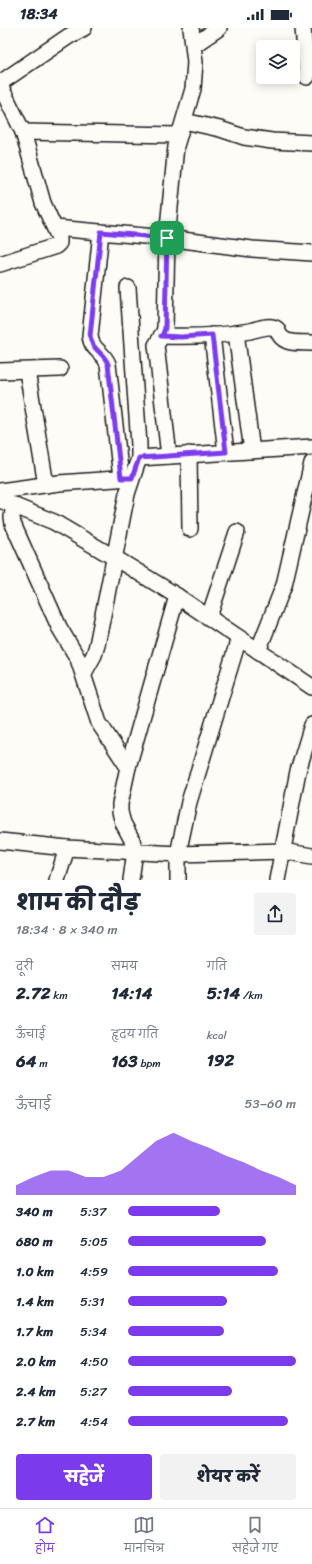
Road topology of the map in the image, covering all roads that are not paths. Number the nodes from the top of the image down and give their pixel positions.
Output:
1 (84, 28) edge
2 (191, 28) edge
3 (219, 28) edge
4 (303, 28) edge
5 (194, 45) junction
6 (307, 77) dead end
7 (0, 84) edge
8 (184, 121) junction
9 (23, 132) junction
10 (178, 135) junction
11 (312, 143) edge
12 (55, 228) junction
13 (101, 232) junction
14 (167, 238) junction
15 (312, 253) edge
16 (0, 264) edge
17 (128, 288) dead end
18 (236, 333) junction
19 (212, 335) junction
20 (161, 336) junction
21 (312, 343) edge
22 (60, 370) dead end
23 (0, 371) edge
24 (27, 371) junction
25 (312, 447) edge
26 (252, 450) junction
27 (226, 452) junction
28 (189, 454) junction
29 (168, 456) junction
30 (139, 458) junction
31 (312, 463) edge
32 (127, 478) junction
33 (46, 485) junction
34 (0, 491) edge
35 (7, 503) edge
36 (190, 529) dead end
37 (237, 532) dead end
38 (115, 558) junction
39 (177, 596) junction
40 (209, 617) junction
41 (239, 638) junction
42 (258, 651) junction
43 (84, 673) junction
44 (312, 688) edge
45 (312, 725) edge
46 (128, 767) junction
47 (0, 841) edge
48 (67, 848) junction
49 (283, 851) junction
50 (135, 852) junction
51 (178, 854) junction
52 (312, 856) edge
53 (57, 880) edge
54 (132, 880) edge
55 (178, 880) edge
56 (277, 880) edge

1 - 7 street
2 - 5 street
3 - 5 street
4 - 6 street
5 - 8 street
7 - 9 street
8 - 10 street
8 - 11 street
9 - 10 street
9 - 12 street
10 - 14 street
12 - 13 street
12 - 16 street
13 - 14 street
13 - 32 street
14 - 15 street
14 - 20 street
17 - 30 street
18 - 19 street
18 - 21 street
18 - 26 street
19 - 20 street
19 - 27 street
20 - 29 street
22 - 24 street
23 - 24 street
24 - 33 street
25 - 26 street
26 - 27 street
27 - 28 street
28 - 29 street
28 - 36 street
29 - 30 street
30 - 32 street
31 - 42 street
32 - 33 street
32 - 38 street
33 - 34 street
35 - 38 street
35 - 43 street
37 - 40 street
38 - 39 street
38 - 43 street
39 - 40 street
39 - 46 street
40 - 41 street
41 - 42 street
41 - 51 street
42 - 44 street
43 - 46 street
45 - 49 street
46 - 50 street
47 - 48 street
48 - 50 street
48 - 53 street
49 - 51 street
49 - 52 street
49 - 56 street
50 - 51 street
50 - 54 street
51 - 55 street

